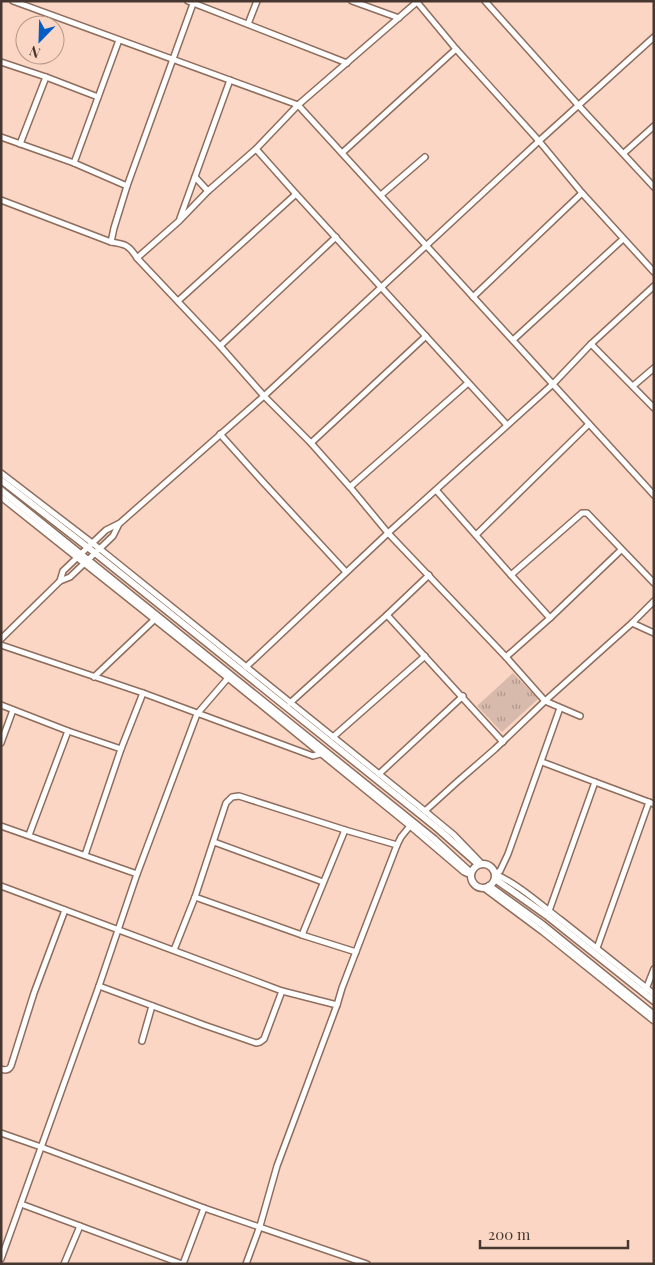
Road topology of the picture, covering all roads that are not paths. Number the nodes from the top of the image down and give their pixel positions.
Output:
1 (14, 1) edge
2 (257, 1) edge
3 (352, 1) edge
4 (484, 1) edge
5 (192, 2) edge
6 (417, 2) edge
7 (399, 18) junction
8 (248, 24) junction
9 (654, 37) edge
10 (119, 40) junction
11 (456, 48) junction
12 (173, 59) junction
13 (1, 62) edge
14 (347, 63) junction
15 (46, 77) junction
16 (230, 80) junction
17 (98, 97) junction
18 (298, 105) junction
19 (579, 106) junction
20 (654, 126) edge
21 (1, 137) edge
22 (539, 141) junction
23 (20, 144) junction
24 (256, 149) junction
25 (342, 153) junction
26 (624, 153) junction
27 (425, 157) dead end
28 (74, 163) junction
29 (195, 177) junction
30 (127, 186) junction
31 (654, 187) edge
32 (208, 191) junction
33 (582, 193) junction
34 (296, 194) junction
35 (381, 195) junction
36 (1, 200) edge
37 (179, 220) junction
38 (336, 238) junction
39 (623, 239) junction
40 (110, 242) junction
41 (426, 245) junction
42 (137, 258) junction
43 (654, 272) edge
44 (654, 286) edge
45 (382, 288) junction
46 (473, 297) junction
47 (178, 302) junction
48 (426, 336) junction
49 (513, 340) junction
50 (591, 344) junction
51 (220, 346) junction
52 (654, 368) edge
53 (468, 383) junction
54 (553, 384) junction
55 (633, 386) junction
56 (264, 396) junction
57 (654, 408) edge
58 (589, 424) junction
59 (507, 425) junction
60 (220, 434) junction
61 (311, 443) junction
62 (1, 473) edge
63 (1, 480) edge
64 (350, 487) junction
65 (1, 490) edge
66 (436, 490) junction
67 (654, 495) edge
68 (1, 497) edge
69 (120, 523) junction
70 (388, 533) junction
71 (476, 535) junction
72 (90, 545) junction
73 (621, 550) junction
74 (98, 551) junction
75 (80, 555) junction
76 (87, 561) junction
77 (346, 572) junction
78 (510, 575) junction
79 (429, 576) junction
80 (60, 581) junction
81 (654, 583) edge
82 (654, 601) edge
83 (387, 615) junction
84 (550, 618) junction
85 (155, 619) junction
86 (632, 623) junction
87 (654, 632) edge
88 (1, 639) edge
89 (1, 644) edge
90 (425, 656) junction
91 (506, 657) junction
92 (246, 667) junction
93 (94, 677) junction
94 (228, 678) junction
95 (143, 694) junction
96 (463, 696) junction
97 (545, 701) junction
98 (290, 703) junction
99 (1, 705) edge
100 (560, 708) junction
101 (13, 710) junction
102 (197, 714) junction
103 (580, 716) dead end
104 (68, 731) junction
105 (333, 737) junction
106 (503, 742) junction
107 (1, 743) edge
108 (121, 749) junction
109 (320, 754) junction
110 (542, 762) junction
111 (379, 774) junction
112 (595, 782) junction
113 (651, 803) edge
114 (425, 812) junction
115 (1, 826) edge
116 (410, 826) junction
117 (346, 830) junction
118 (30, 835) junction
119 (214, 842) junction
120 (397, 845) junction
121 (85, 855) junction
122 (480, 864) junction
123 (137, 874) junction
124 (471, 874) junction
125 (495, 877) junction
126 (323, 882) junction
127 (1, 886) edge
128 (486, 887) junction
129 (195, 897) junction
130 (65, 910) junction
131 (549, 911) junction
132 (118, 931) junction
133 (302, 935) junction
134 (597, 948) junction
135 (174, 950) junction
136 (356, 952) junction
137 (654, 969) edge
138 (99, 986) junction
139 (282, 991) junction
140 (645, 991) junction
141 (654, 994) edge
142 (654, 1002) edge
143 (337, 1005) junction
144 (152, 1006) junction
145 (654, 1015) edge
146 (654, 1021) edge
147 (142, 1041) dead end
148 (1, 1069) edge
149 (1, 1133) edge
150 (41, 1146) junction
151 (21, 1204) junction
152 (204, 1208) junction
153 (80, 1226) junction
154 (260, 1226) junction
155 (1, 1259) edge
156 (64, 1264) edge
157 (182, 1264) edge
158 (246, 1264) edge
159 (367, 1264) edge

1 - 10 street
2 - 8 street
3 - 7 street
4 - 19 street
5 - 8 street
5 - 12 street
6 - 7 street
6 - 11 street
7 - 14 street
8 - 14 street
9 - 19 street
10 - 12 street
10 - 17 street
11 - 22 street
11 - 25 street
12 - 16 street
12 - 30 street
13 - 15 street
14 - 18 street
15 - 17 street
15 - 23 street
16 - 18 street
16 - 29 street
17 - 28 street
18 - 24 street
18 - 25 street
19 - 22 street
19 - 26 street
20 - 26 street
21 - 23 street
22 - 33 street
22 - 41 street
23 - 28 street
24 - 32 street
24 - 34 street
25 - 35 street
26 - 31 street
27 - 35 street
28 - 30 street
29 - 32 street
29 - 37 street
30 - 40 street
32 - 37 street
33 - 39 street
33 - 46 street
34 - 38 street
34 - 47 street
35 - 41 street
36 - 40 street
37 - 42 street
38 - 45 street
38 - 51 street
39 - 43 street
39 - 49 street
40 - 42 street
41 - 45 street
41 - 46 street
42 - 47 street
44 - 50 street
45 - 48 street
45 - 56 street
46 - 49 street
47 - 51 street
48 - 53 street
48 - 61 street
49 - 54 street
50 - 54 street
50 - 55 street
51 - 56 street
52 - 55 street
53 - 59 street
53 - 64 street
54 - 58 street
54 - 59 street
55 - 57 street
56 - 60 street
56 - 61 street
58 - 67 street
58 - 71 street
59 - 66 street
60 - 69 street
60 - 77 street
61 - 64 street
62 - 72 street
63 - 72 main road
64 - 70 street
65 - 75 main road
66 - 70 street
66 - 71 street
68 - 75 street
69 - 72 street
69 - 74 street
70 - 77 street
70 - 79 street
71 - 78 street
72 - 74 main road
72 - 75 street
73 - 78 street
73 - 81 street
73 - 84 street
74 - 76 street
74 - 92 street
74 - 122 main road
75 - 76 main road
75 - 80 street
76 - 80 street
76 - 85 street
76 - 124 main road
77 - 92 street
78 - 84 street
79 - 83 street
79 - 91 street
80 - 88 street
82 - 86 street
83 - 90 street
83 - 98 street
84 - 91 street
85 - 93 street
85 - 94 street
86 - 87 street
86 - 97 street
89 - 93 street
90 - 96 street
90 - 105 street
91 - 97 street
92 - 98 street
93 - 95 street
94 - 102 street
94 - 109 street
95 - 102 street
95 - 108 street
96 - 106 street
96 - 111 street
97 - 100 street
97 - 106 street
98 - 105 street
99 - 101 street
100 - 103 street
100 - 110 street
101 - 104 street
101 - 107 street
102 - 109 street
102 - 123 street
104 - 108 street
104 - 118 street
105 - 111 street
106 - 114 street
108 - 121 street
109 - 116 street
110 - 112 street
110 - 125 street
111 - 114 street
112 - 113 street
112 - 131 street
113 - 134 street
114 - 122 street
115 - 118 street
116 - 120 street
116 - 124 street
117 - 119 street
117 - 120 street
117 - 126 street
118 - 121 street
119 - 126 street
119 - 129 street
120 - 136 street
121 - 123 street
122 - 124 main road
122 - 125 main road
123 - 132 street
124 - 128 main road
125 - 128 main road
125 - 131 street
125 - 140 main road
126 - 133 street
127 - 130 street
128 - 145 main road
128 - 146 street
129 - 133 street
129 - 135 street
130 - 132 street
130 - 148 street
131 - 134 street
132 - 135 street
132 - 138 street
133 - 136 street
134 - 140 street
135 - 139 street
136 - 143 street
137 - 140 street
138 - 144 street
138 - 150 street
139 - 143 street
139 - 144 street
140 - 141 street
140 - 142 main road
143 - 154 street
144 - 147 street
149 - 150 street
150 - 151 street
150 - 152 street
151 - 153 street
151 - 155 street
152 - 154 street
152 - 157 street
153 - 156 street
153 - 157 street
154 - 158 street
154 - 159 street

